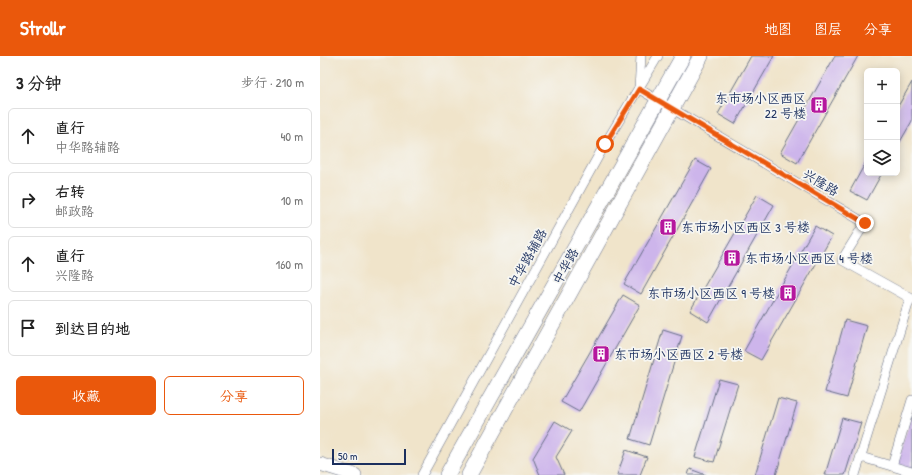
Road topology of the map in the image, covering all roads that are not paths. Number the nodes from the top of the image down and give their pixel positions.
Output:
1 (641, 56) edge
2 (658, 56) edge
3 (683, 56) edge
4 (701, 56) edge
5 (639, 89) junction
6 (658, 101) junction
7 (671, 109) junction
8 (911, 298) edge
9 (912, 400) edge
10 (861, 457) junction
11 (320, 464) edge
12 (892, 466) junction
13 (912, 472) edge
14 (355, 475) edge
15 (422, 475) edge
16 (447, 475) edge
17 (469, 475) edge
18 (856, 475) edge

1 - 5 street
2 - 5 street, 中华路辅路
3 - 6 main road, 中华路
4 - 7 main road, 中华路
5 - 6 street, 兴隆路
5 - 15 street, 中华路辅路
6 - 7 street, 兴隆路
6 - 16 main road, 中华路
7 - 8 street, 兴隆路
7 - 17 main road, 中华路
8 - 10 street
9 - 12 street
10 - 12 street
10 - 18 street
11 - 14 main road
12 - 13 street

